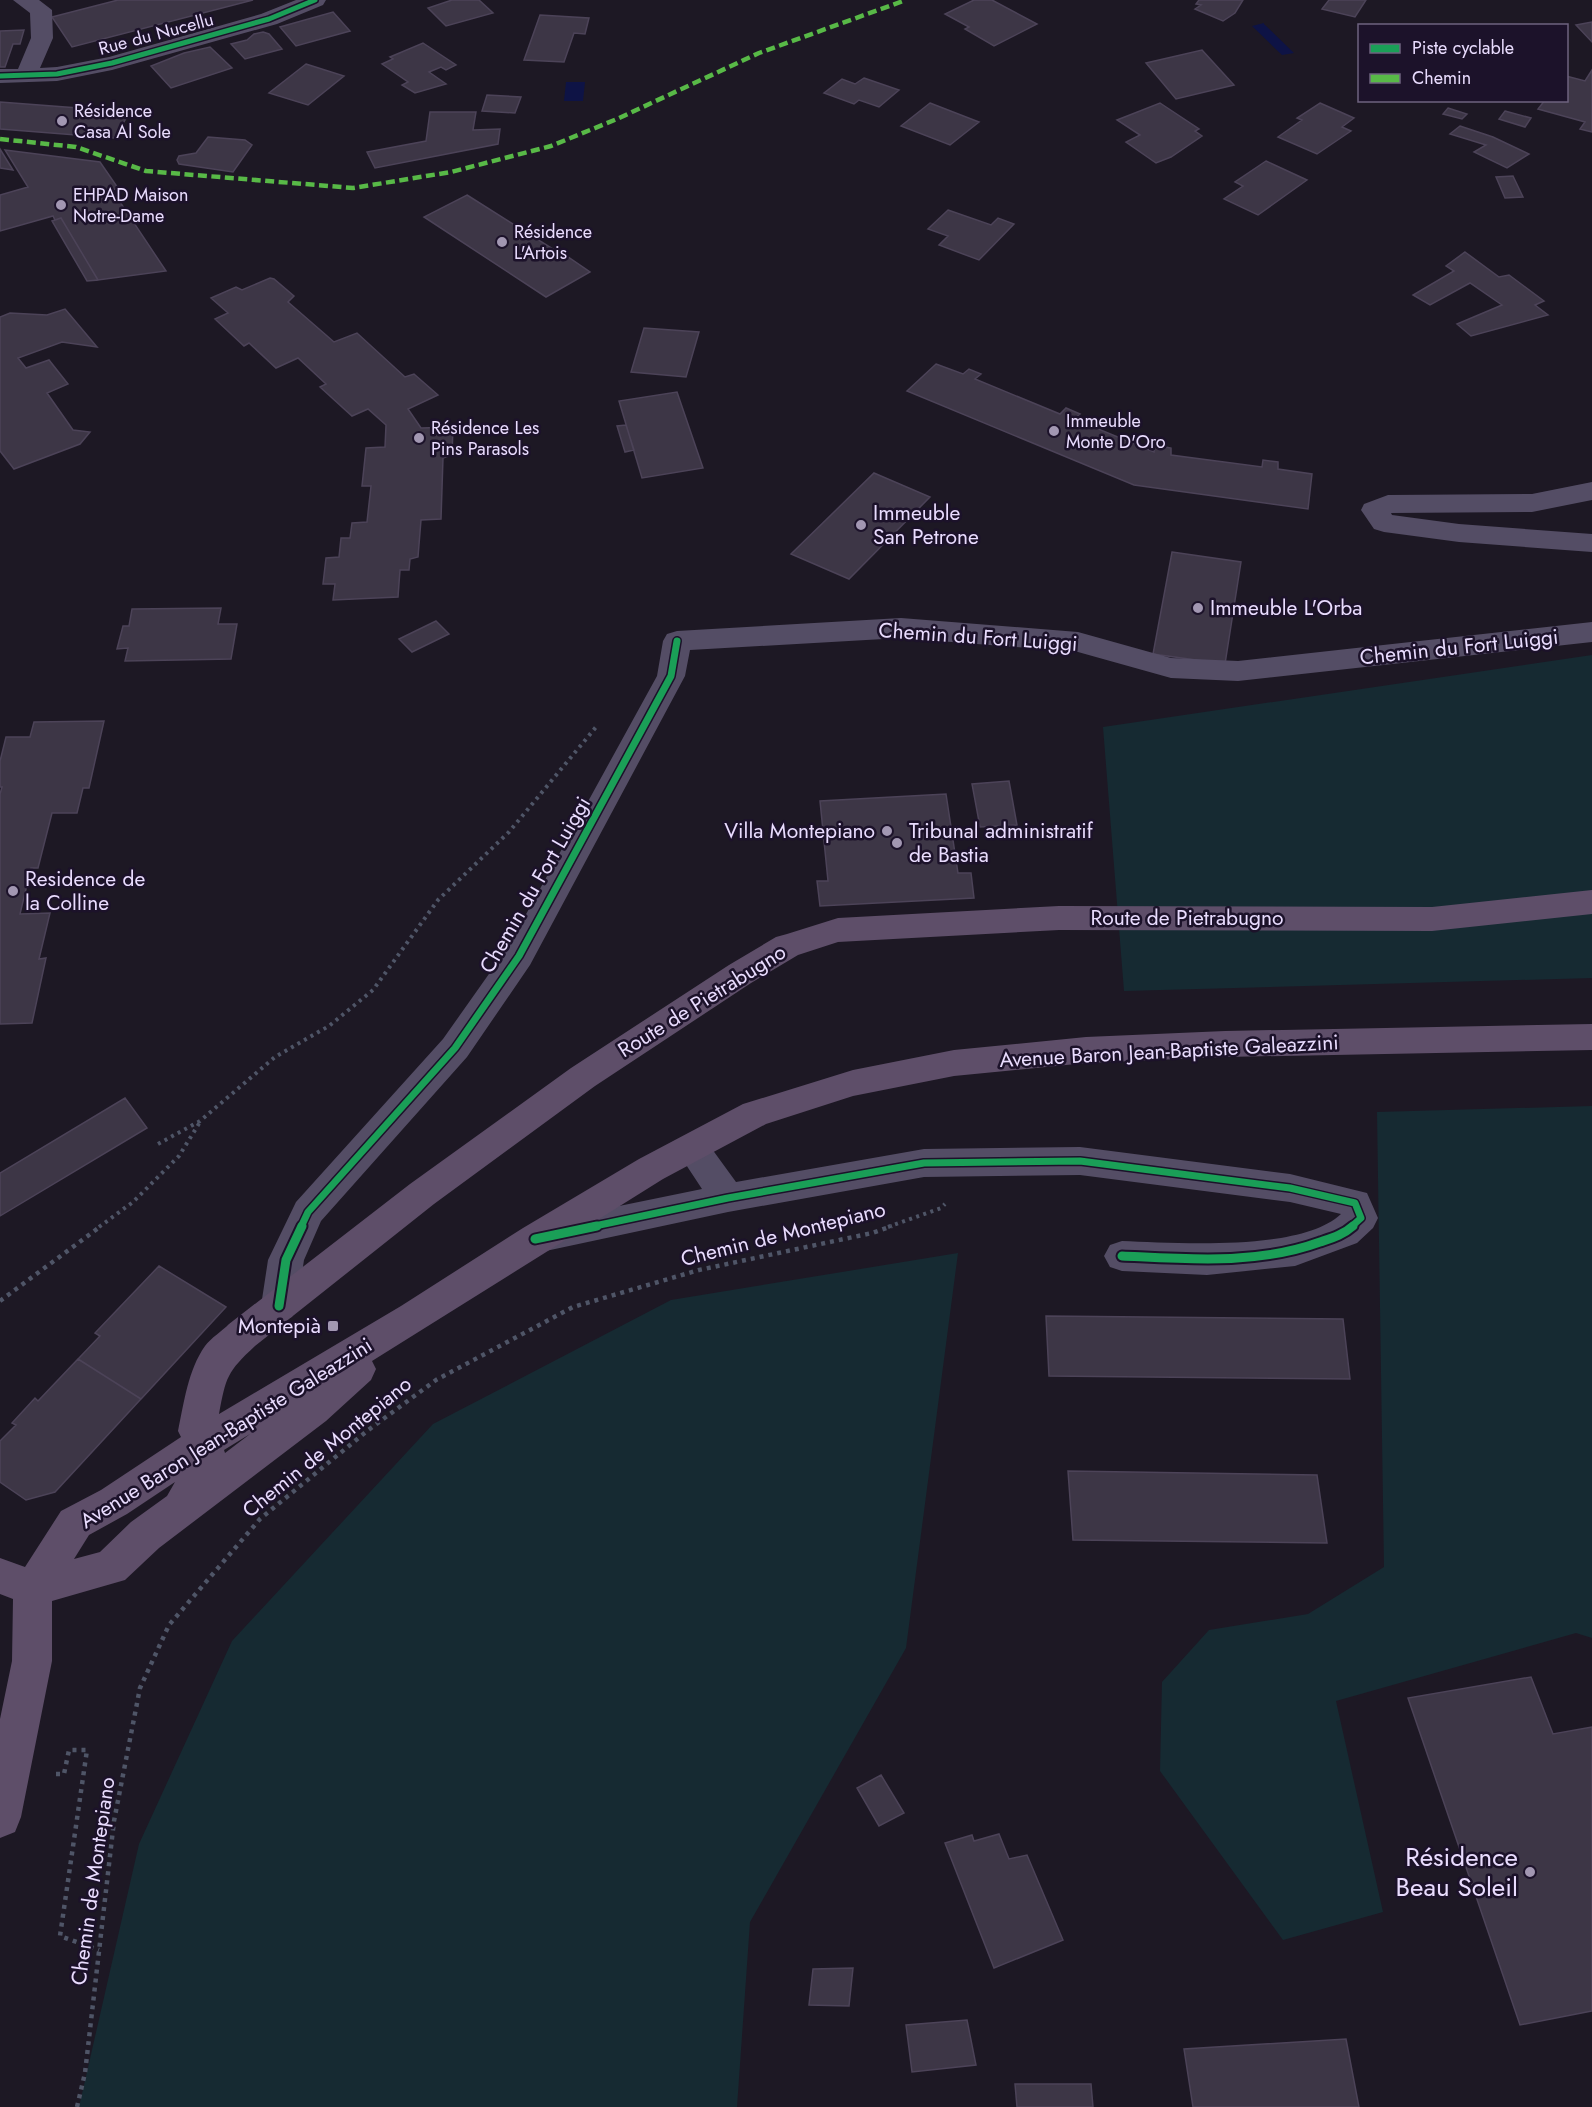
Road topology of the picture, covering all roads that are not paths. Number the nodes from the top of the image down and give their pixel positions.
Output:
1 (9, 0) edge
2 (24, 0) edge
3 (315, 0) edge
4 (0, 1) edge
5 (26, 75) junction
6 (0, 76) edge
7 (1592, 491) edge
8 (1592, 543) edge
9 (1592, 632) edge
10 (1592, 902) edge
11 (1592, 1037) edge
12 (692, 1148) junction
13 (728, 1198) junction
14 (535, 1239) junction
15 (1122, 1256) dead end
16 (279, 1306) junction
17 (414, 1317) junction
18 (201, 1444) junction
19 (180, 1509) junction
20 (17, 1582) edge
21 (0, 1817) edge

1 - 4 street
2 - 5 street
3 - 5 street, Rue du Nucellu
5 - 6 street, Rue du Nucellu
7 - 8 street
9 - 16 street, Chemin du Fort Luiggi
10 - 16 main road, Route de Pietrabugno
11 - 12 main road, Avenue Baron Jean-Baptiste Galeazzini
12 - 13 street
12 - 14 main road, Avenue Baron Jean-Baptiste Galeazzini
13 - 14 street
13 - 15 street
14 - 17 main road, Avenue Baron Jean-Baptiste Galeazzini
16 - 18 main road, Route de Pietrabugno
17 - 18 main road, Avenue Baron Jean-Baptiste Galeazzini
17 - 19 main road, Avenue Baron Jean-Baptiste Galeazzini
18 - 19 main road, Route de Pietrabugno
18 - 20 main road, Avenue Baron Jean-Baptiste Galeazzini
19 - 20 main road, Avenue Baron Jean-Baptiste Galeazzini
20 - 21 main road

